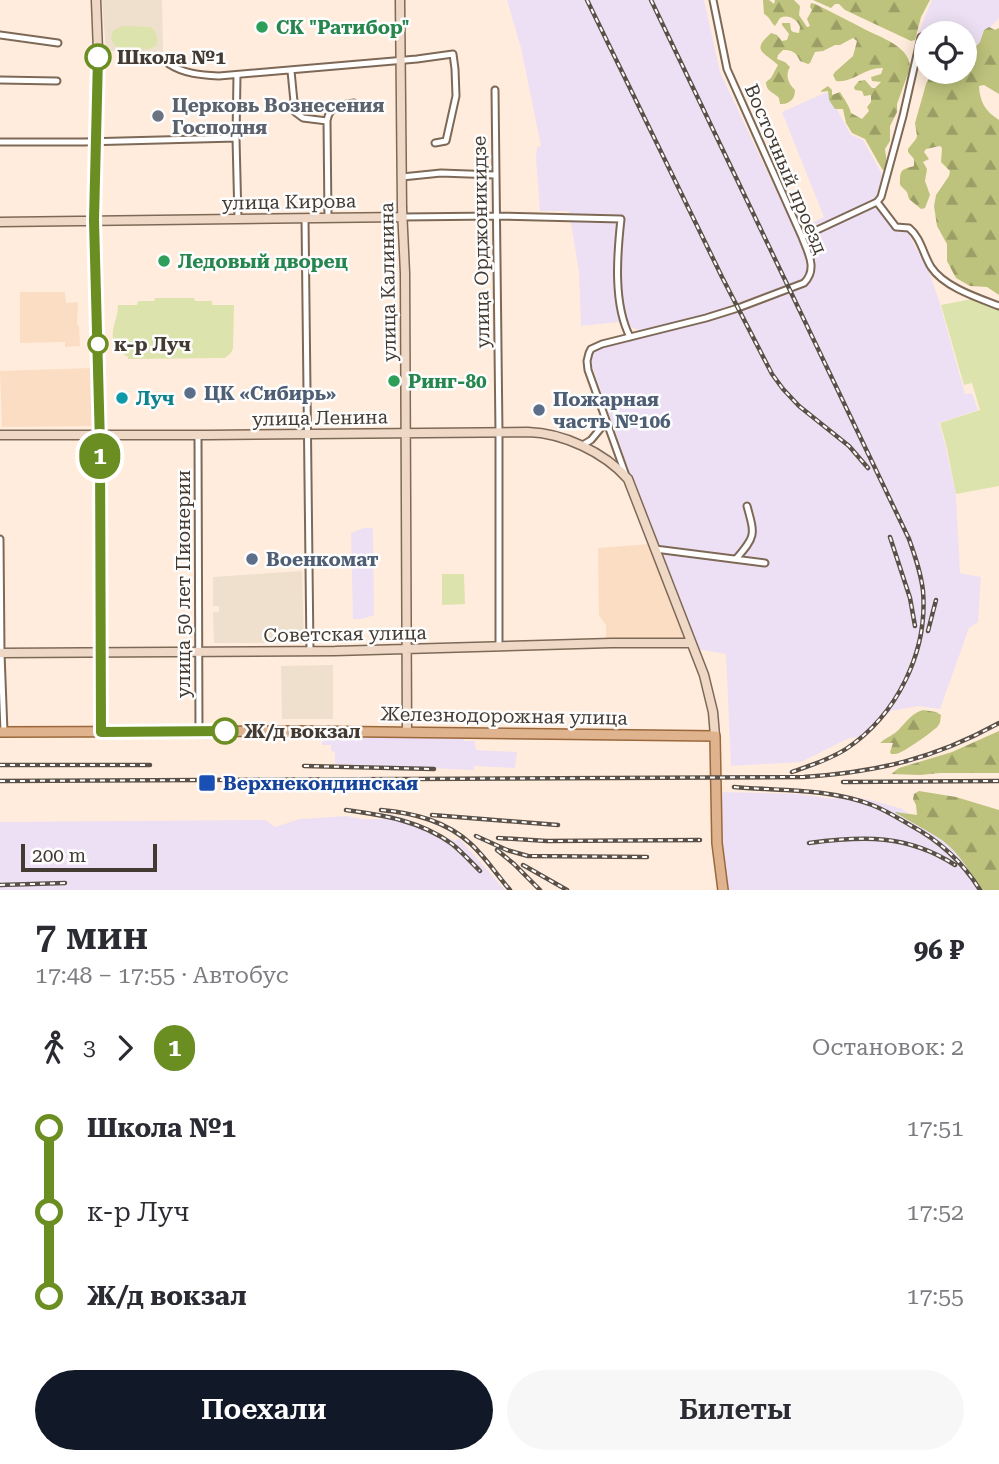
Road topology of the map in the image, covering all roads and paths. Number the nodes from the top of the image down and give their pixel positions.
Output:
1 (96, 0) edge
2 (400, 0) edge
3 (713, 0) edge
4 (0, 36) edge
5 (58, 43) dead end
6 (400, 60) junction
7 (169, 64) dead end
8 (914, 68) edge
9 (291, 71) junction
10 (237, 75) junction
11 (0, 80) edge
12 (57, 80) dead end
13 (495, 90) dead end
14 (354, 103) dead end
15 (327, 121) junction
16 (236, 138) junction
17 (0, 142) edge
18 (95, 142) junction
19 (435, 143) dead end
20 (495, 175) junction
21 (402, 177) junction
22 (877, 202) junction
23 (495, 216) junction
24 (403, 217) junction
25 (304, 218) junction
26 (328, 218) junction
27 (239, 219) junction
28 (94, 220) junction
29 (0, 222) edge
30 (802, 237) junction
31 (999, 306) edge
32 (630, 337) junction
33 (606, 422) junction
34 (405, 433) junction
35 (499, 433) junction
36 (308, 434) junction
37 (0, 435) edge
38 (100, 436) junction
39 (198, 436) junction
40 (581, 446) junction
41 (628, 479) junction
42 (747, 506) dead end
43 (0, 539) edge
44 (655, 549) junction
45 (736, 560) junction
46 (765, 563) dead end
47 (691, 643) junction
48 (499, 646) junction
49 (406, 649) junction
50 (310, 651) junction
51 (101, 652) junction
52 (199, 652) junction
53 (1, 653) edge
54 (2, 732) edge
55 (101, 732) junction
56 (199, 732) junction
57 (407, 732) junction
58 (715, 736) junction
59 (723, 890) edge

1 - 18 street
2 - 6 street, улица Калинина
3 - 30 street, Восточный проезд
4 - 5 street
6 - 9 street
6 - 19 street
6 - 21 street, улица Калинина
7 - 10 street
8 - 22 street
9 - 10 street
9 - 15 street
10 - 16 street
11 - 12 street
13 - 20 street, улица Орджоникидзе
14 - 15 street
15 - 26 street
16 - 18 street
16 - 27 street
17 - 18 street
18 - 28 street
20 - 21 street
20 - 23 street, улица Орджоникидзе
21 - 24 street, улица Калинина
22 - 30 street
22 - 31 street
23 - 24 street, улица Кирова
23 - 32 street, улица Кирова
23 - 35 street, улица Орджоникидзе
24 - 26 street, улица Кирова
24 - 34 street, улица Калинина
25 - 26 street, улица Кирова
25 - 27 street, улица Кирова
25 - 36 street
27 - 28 street, улица Кирова
28 - 29 street, улица Кирова
28 - 38 street
30 - 32 street, Восточный проезд
32 - 33 street, Восточный проезд
33 - 40 street
33 - 41 street, Восточный проезд
34 - 35 street, улица Ленина
34 - 36 street, улица Ленина
34 - 49 street, улица Калинина
35 - 40 street, улица Ленина
35 - 48 street, улица Орджоникидзе
36 - 39 street, улица Ленина
36 - 50 street
37 - 38 street, улица Ленина
38 - 39 street, улица Ленина
38 - 51 street
39 - 52 street, улица 50 лет Пионерии
40 - 41 street, улица Ленина
41 - 44 street
42 - 45 street
43 - 53 street
44 - 45 street
44 - 47 street
45 - 46 street
47 - 48 street, Советская улица
47 - 58 street
48 - 49 street, Советская улица
49 - 50 street, Советская улица
49 - 57 street, улица Калинина
50 - 52 street, Советская улица
51 - 52 street, Советская улица
51 - 53 street, Советская улица
51 - 55 street
52 - 56 street, улица 50 лет Пионерии
53 - 54 street
54 - 55 main road, Железнодорожная улица
55 - 56 main road, Железнодорожная улица
56 - 57 main road, Железнодорожная улица
57 - 58 main road, Железнодорожная улица
58 - 59 main road

